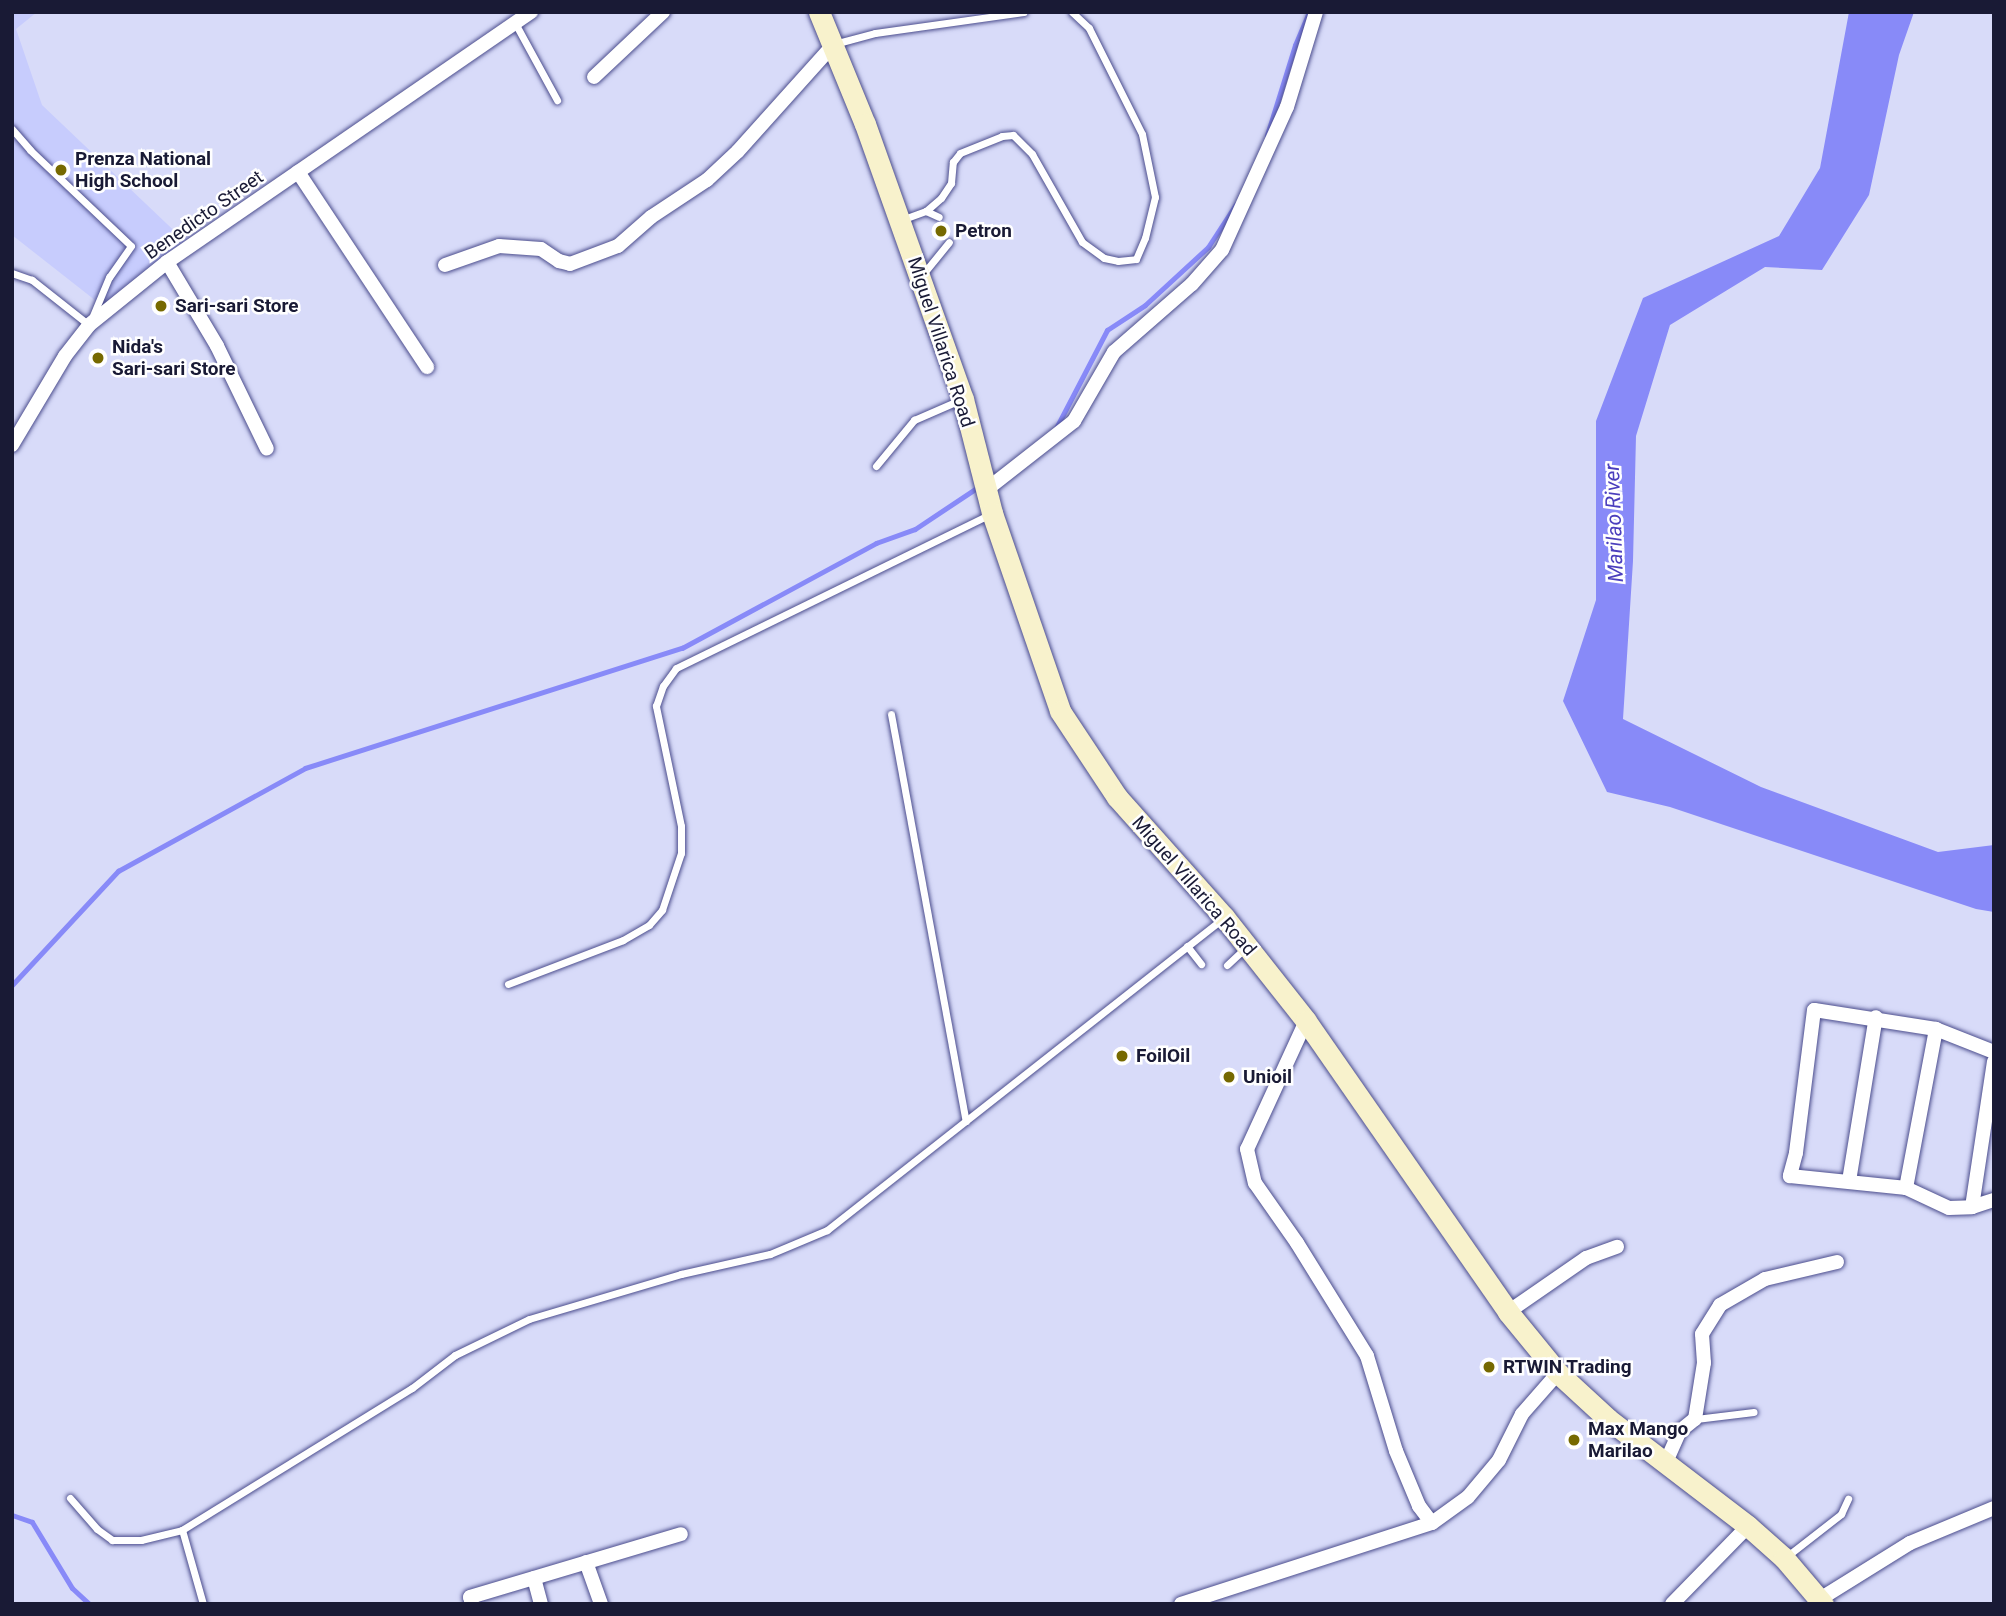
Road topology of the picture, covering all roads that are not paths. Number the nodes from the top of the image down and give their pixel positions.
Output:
1 (531, 12) edge
2 (663, 12) edge
3 (819, 12) edge
4 (1024, 12) edge
5 (1072, 12) edge
6 (1316, 12) edge
7 (515, 23) junction
8 (834, 44) junction
9 (594, 77) dead end
10 (557, 100) dead end
11 (12, 129) edge
12 (298, 172) junction
13 (926, 211) junction
14 (939, 217) dead end
15 (901, 220) junction
16 (949, 242) dead end
17 (167, 262) junction
18 (445, 265) dead end
19 (12, 273) edge
20 (920, 277) junction
21 (89, 324) junction
22 (427, 367) dead end
23 (964, 398) junction
24 (12, 445) edge
25 (267, 449) dead end
26 (876, 466) dead end
27 (986, 490) junction
28 (992, 513) junction
29 (891, 714) dead end
30 (1224, 917) junction
31 (1187, 946) junction
32 (1248, 946) junction
33 (1201, 964) dead end
34 (1227, 965) dead end
35 (508, 984) dead end
36 (1876, 1017) junction
37 (1306, 1021) junction
38 (1936, 1028) junction
39 (1994, 1052) edge
40 (1994, 1062) edge
41 (966, 1121) junction
42 (1849, 1181) junction
43 (1906, 1188) junction
44 (1994, 1200) edge
45 (1972, 1207) junction
46 (1617, 1247) dead end
47 (1837, 1262) dead end
48 (1508, 1312) junction
49 (1558, 1373) junction
50 (1754, 1412) dead end
51 (1695, 1419) junction
52 (1666, 1462) junction
53 (70, 1498) dead end
54 (1847, 1499) dead end
55 (1994, 1507) edge
56 (1432, 1523) junction
57 (1748, 1526) junction
58 (182, 1530) junction
59 (681, 1534) dead end
60 (1784, 1558) junction
61 (586, 1562) junction
62 (534, 1578) junction
63 (1822, 1602) edge
64 (203, 1604) edge
65 (472, 1604) edge
66 (541, 1604) edge
67 (601, 1604) edge
68 (1181, 1604) edge
69 (1672, 1604) edge

1 - 7 street, Benedicto Street
2 - 9 street
3 - 8 main road, Miguel Villarica Road
4 - 8 lane
5 - 13 lane
6 - 27 street
7 - 10 lane
7 - 12 street, Benedicto Street
8 - 15 main road, Miguel Villarica Road
8 - 18 street
11 - 21 lane
12 - 17 street, Benedicto Street
12 - 22 street
13 - 14 lane
13 - 15 lane
15 - 20 main road, Miguel Villarica Road
16 - 20 lane
17 - 21 street, Benedicto Street
17 - 25 street
19 - 21 lane
20 - 23 main road, Miguel Villarica Road
21 - 24 street, Benedicto Street
23 - 26 lane
23 - 27 main road, Miguel Villarica Road
27 - 28 main road, Miguel Villarica Road
28 - 30 main road, Miguel Villarica Road
28 - 35 lane
29 - 41 lane
30 - 31 lane
30 - 32 main road, Miguel Villarica Road
31 - 33 lane
31 - 41 lane
32 - 34 lane
32 - 37 main road, Miguel Villarica Road
36 - 38 street
36 - 42 street
36 - 42 street
37 - 48 main road, Miguel Villarica Road
37 - 56 street
38 - 39 street
38 - 43 street
40 - 45 street
41 - 58 lane
42 - 43 street
43 - 45 street
44 - 45 street
46 - 48 street
47 - 51 street
48 - 49 main road, Miguel Villarica Road
49 - 52 main road, Miguel Villarica Road
49 - 56 street
50 - 51 lane
51 - 52 street
52 - 57 main road, Miguel Villarica Road
53 - 58 lane
54 - 60 lane
55 - 63 street
56 - 68 street
57 - 60 main road, Miguel Villarica Road
57 - 69 street
58 - 64 lane
59 - 61 street
60 - 63 main road, Miguel Villarica Road
61 - 62 street
61 - 67 street
62 - 65 street
62 - 66 street

